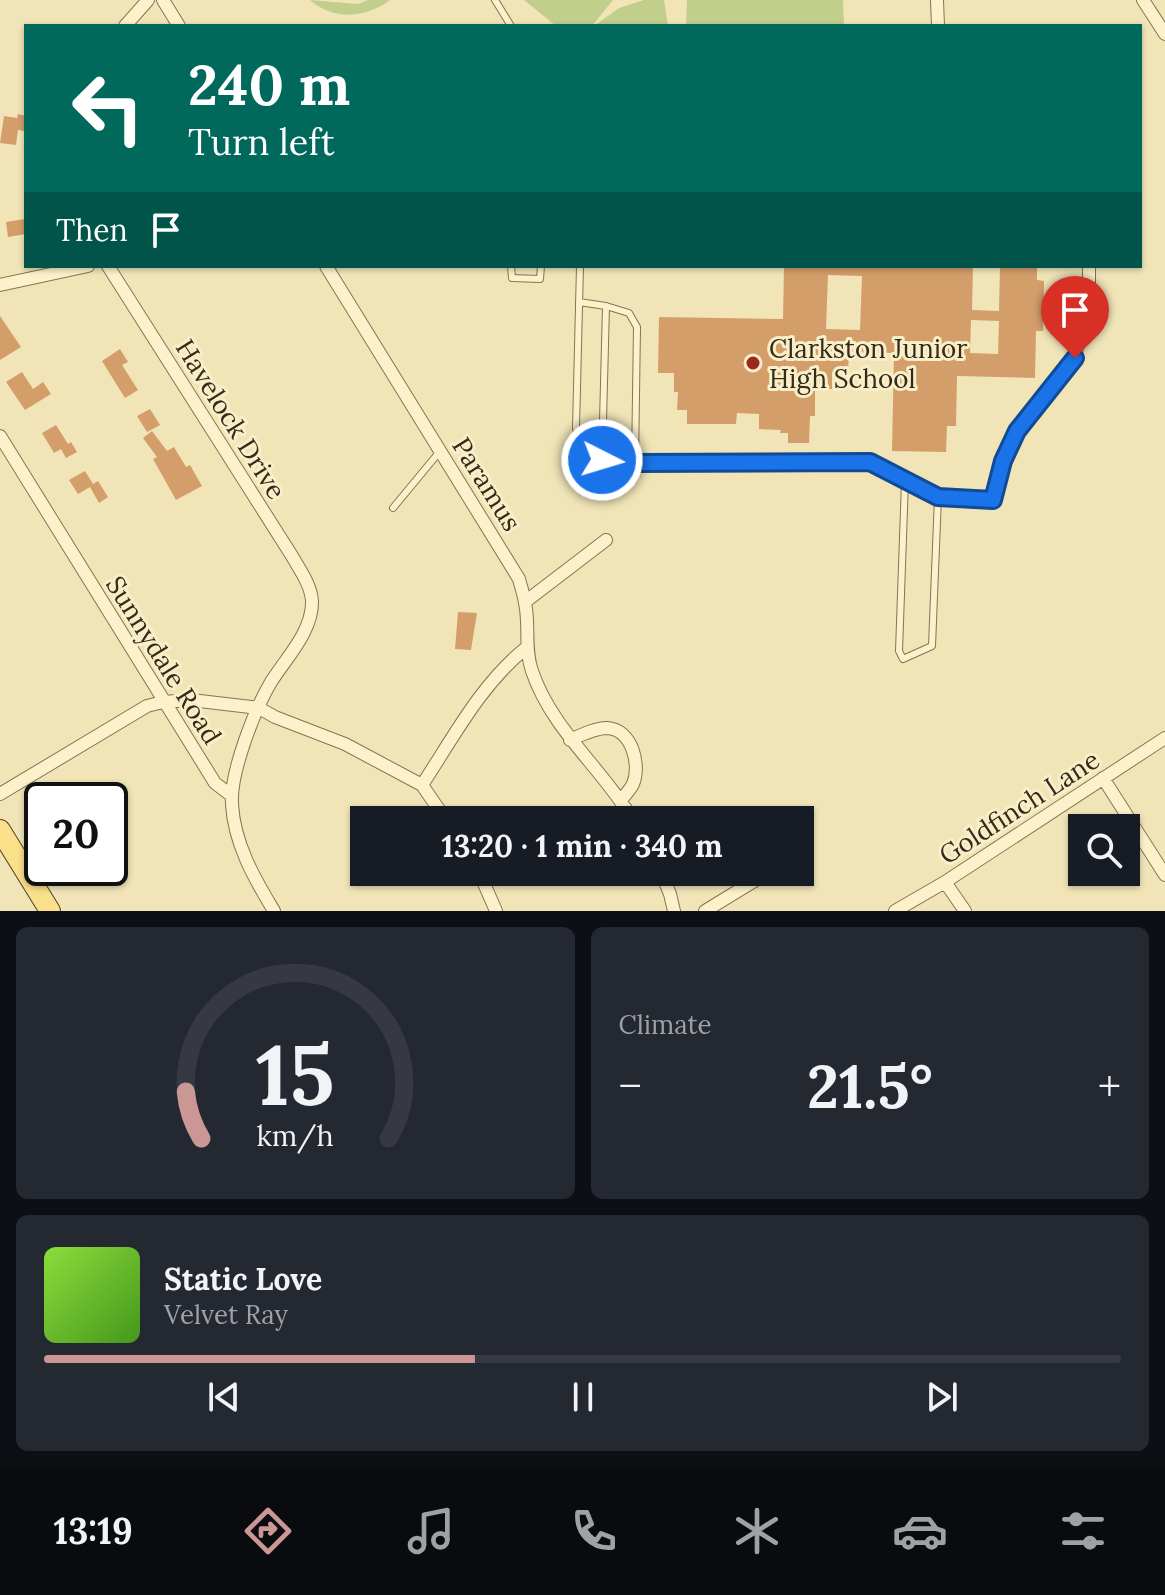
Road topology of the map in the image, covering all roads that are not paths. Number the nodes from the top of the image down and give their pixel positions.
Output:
1 (148, 0) edge
2 (163, 0) edge
3 (495, 0) edge
4 (937, 0) edge
5 (1143, 0) edge
6 (127, 24) edge
7 (178, 24) edge
8 (510, 24) edge
9 (938, 24) edge
10 (1165, 34) edge
11 (79, 268) edge
12 (109, 268) edge
13 (327, 268) edge
14 (511, 268) edge
15 (541, 268) edge
16 (580, 268) edge
17 (1089, 268) edge
18 (0, 285) edge
19 (579, 302) junction
20 (606, 306) junction
21 (0, 436) edge
22 (441, 450) junction
23 (602, 460) junction
24 (635, 463) junction
25 (905, 481) junction
26 (938, 497) junction
27 (993, 500) joint
28 (393, 508) dead end
29 (606, 540) dead end
30 (525, 602) junction
31 (526, 648) junction
32 (163, 702) junction
33 (259, 708) junction
34 (1165, 738) edge
35 (570, 740) junction
36 (1103, 778) junction
37 (422, 785) junction
38 (0, 794) edge
39 (232, 796) junction
40 (621, 800) junction
41 (436, 806) edge
42 (625, 806) edge
43 (0, 830) edge
44 (1165, 875) edge
45 (945, 882) junction
46 (485, 886) edge
47 (667, 886) edge
48 (746, 886) edge
49 (50, 911) edge
50 (274, 911) edge
51 (496, 911) edge
52 (674, 911) edge
53 (705, 911) edge
54 (895, 911) edge
55 (965, 911) edge

1 - 6 street
2 - 7 street
3 - 8 lane
4 - 9 street
5 - 10 street
11 - 18 street
12 - 33 street, Havelock Drive
13 - 22 street, Paramus
14 - 15 lane
16 - 19 lane
17 - 27 street
19 - 20 lane
19 - 23 lane
20 - 23 lane
20 - 24 lane
21 - 32 street, Sunnydale Road
22 - 28 lane
22 - 30 street, Paramus
23 - 24 lane
24 - 25 lane
25 - 26 lane
25 - 26 lane
26 - 27 lane
29 - 30 street
30 - 31 street, Paramus
31 - 35 street, Paramus
31 - 37 street
32 - 33 street
32 - 38 street
32 - 39 street, Sunnydale Road
33 - 37 street
33 - 39 street
34 - 36 street, Goldfinch Lane
35 - 40 street, Paramus
35 - 40 street
36 - 44 street
36 - 45 street, Goldfinch Lane
37 - 41 street
39 - 50 street
40 - 42 street, Paramus
43 - 49 main road
45 - 54 street, Goldfinch Lane
45 - 55 street
46 - 51 street
47 - 52 street
48 - 53 street

